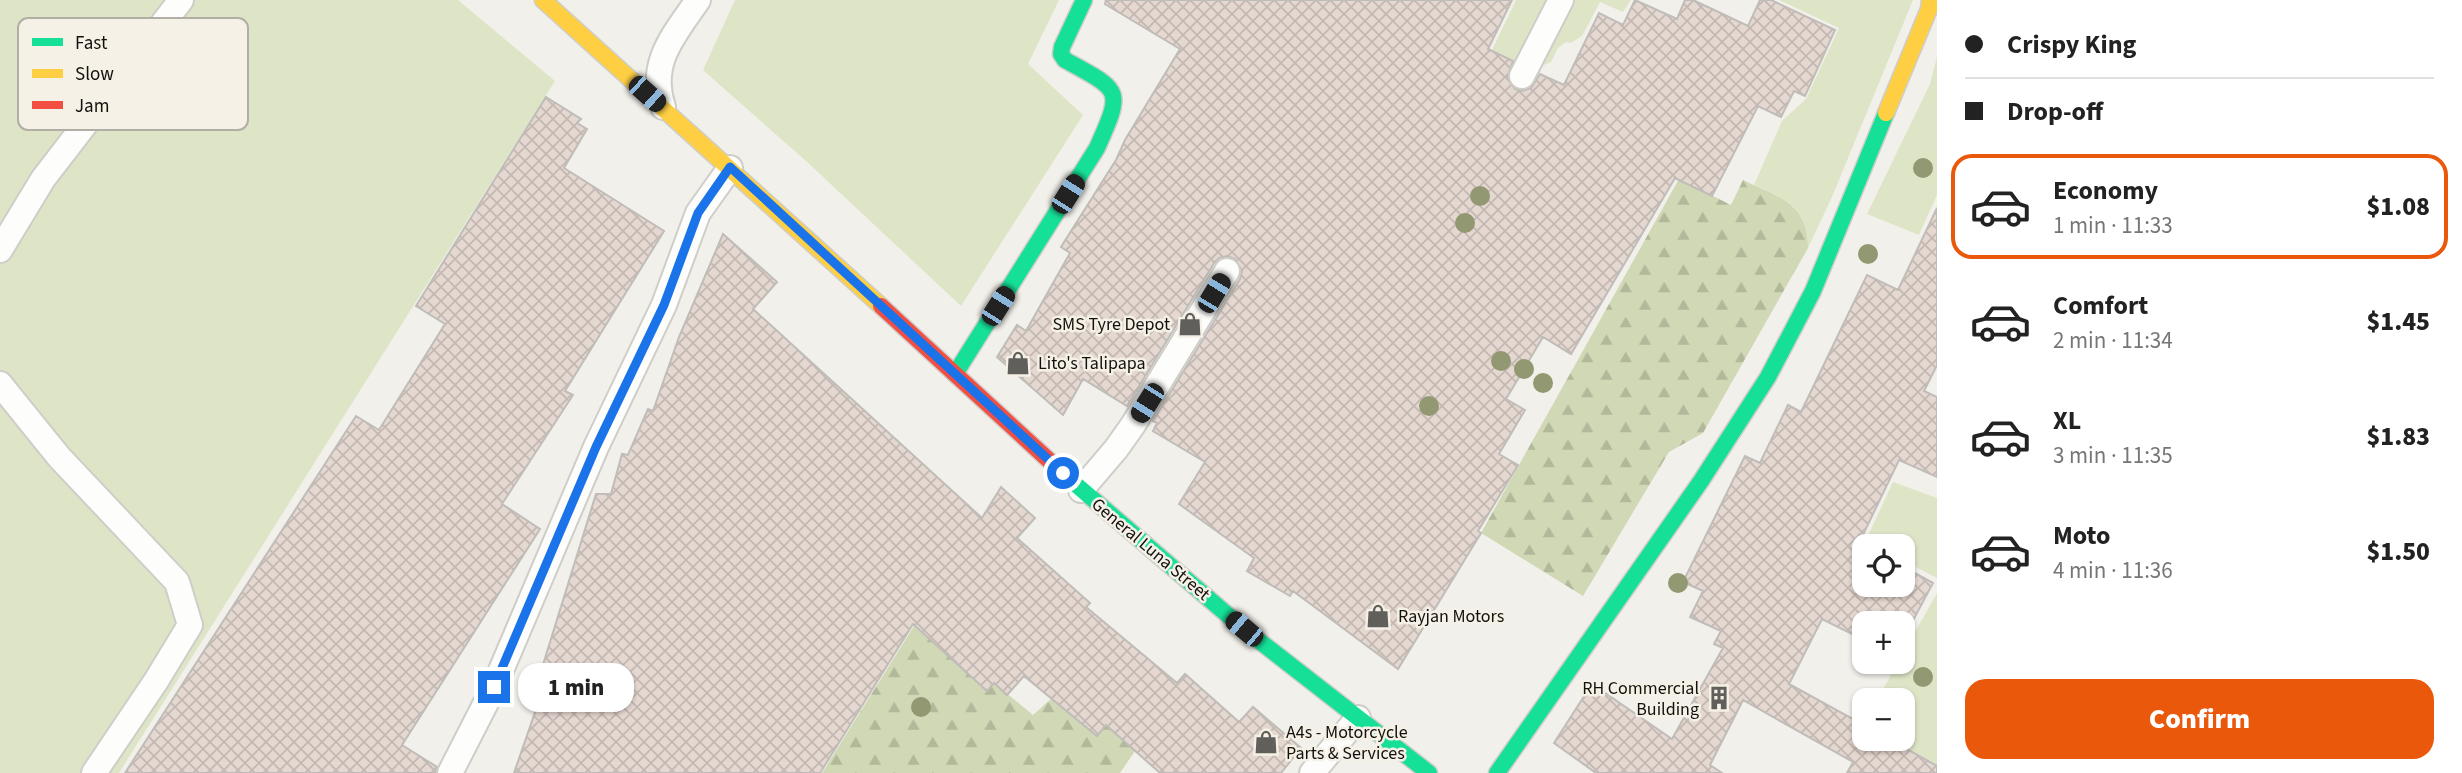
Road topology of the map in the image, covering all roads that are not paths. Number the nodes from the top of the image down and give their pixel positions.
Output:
1 (181, 0) edge
2 (543, 0) edge
3 (698, 0) edge
4 (1084, 0) edge
5 (1561, 0) edge
6 (1930, 0) edge
7 (167, 18) edge
8 (1522, 76) dead end
9 (663, 107) junction
10 (81, 130) edge
11 (730, 167) junction
12 (0, 250) edge
13 (1227, 271) dead end
14 (955, 374) junction
15 (0, 384) edge
16 (1081, 490) junction
17 (1358, 718) junction
18 (94, 773) edge
19 (450, 773) edge
20 (1312, 773) edge
21 (1429, 773) edge
22 (1497, 773) edge

1 - 7 lane
2 - 9 street, General Luna Street
3 - 9 lane
4 - 14 street
5 - 8 lane
6 - 22 street
9 - 11 street, General Luna Street
10 - 12 lane
11 - 14 street, General Luna Street
11 - 19 lane
13 - 16 lane
14 - 16 street, General Luna Street
15 - 18 lane
16 - 17 street, General Luna Street
17 - 20 lane
17 - 21 street, General Luna Street

